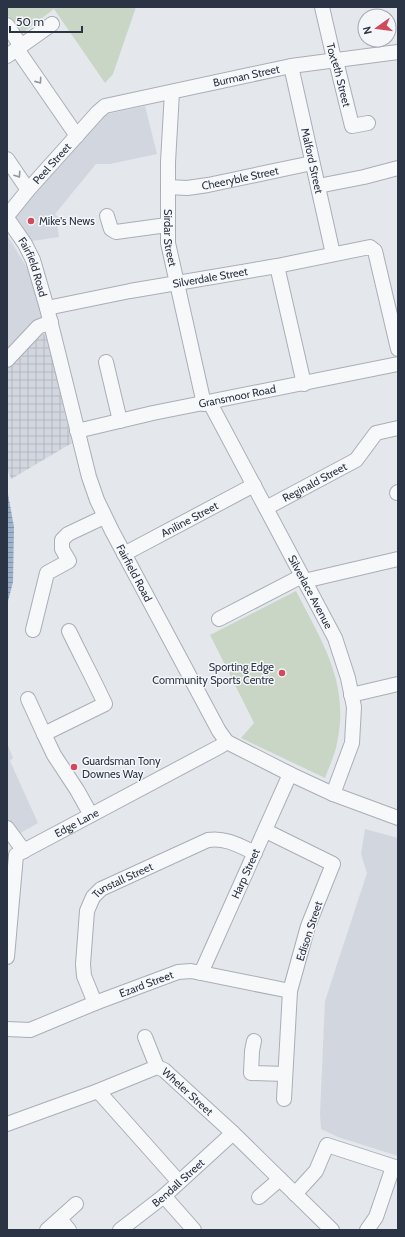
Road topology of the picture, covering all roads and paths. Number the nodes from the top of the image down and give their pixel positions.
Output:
1 (322, 7) edge
2 (52, 24) dead end
3 (7, 25) edge
4 (15, 50) edge
5 (398, 52) edge
6 (334, 60) junction
7 (291, 66) junction
8 (172, 92) junction
9 (98, 112) joint
10 (368, 122) dead end
11 (77, 136) junction
12 (7, 159) edge
13 (312, 162) junction
14 (398, 168) edge
15 (318, 186) junction
16 (168, 187) junction
17 (28, 190) junction
18 (107, 216) dead end
19 (7, 217) edge
20 (167, 225) junction
21 (333, 254) junction
22 (277, 266) junction
23 (176, 283) junction
24 (392, 291) edge
25 (47, 308) junction
26 (51, 322) junction
27 (398, 349) edge
28 (7, 360) edge
29 (106, 362) dead end
30 (398, 364) edge
31 (304, 384) junction
32 (207, 403) junction
33 (120, 420) junction
34 (398, 428) edge
35 (77, 430) junction
36 (254, 485) junction
37 (266, 508) junction
38 (104, 517) junction
39 (124, 554) junction
40 (398, 559) edge
41 (303, 578) junction
42 (219, 620) dead end
43 (33, 630) dead end
44 (69, 631) dead end
45 (398, 684) edge
46 (352, 695) junction
47 (28, 699) dead end
48 (44, 734) junction
49 (227, 742) junction
50 (290, 774) junction
51 (333, 794) junction
52 (91, 815) junction
53 (398, 818) edge
54 (7, 828) edge
55 (266, 831) junction
56 (24, 851) junction
57 (255, 853) junction
58 (7, 957) edge
59 (201, 973) junction
60 (290, 991) junction
61 (95, 1003) junction
62 (7, 1029) edge
63 (145, 1037) dead end
64 (254, 1041) dead end
65 (157, 1068) junction
66 (285, 1074) junction
67 (98, 1091) junction
68 (284, 1099) dead end
69 (7, 1124) edge
70 (233, 1133) junction
71 (396, 1167) edge
72 (280, 1179) junction
73 (179, 1182) junction
74 (295, 1194) junction
75 (164, 1196) junction
76 (259, 1197) dead end
77 (76, 1204) dead end
78 (60, 1219) junction
79 (329, 1229) edge
80 (47, 1230) edge
81 (69, 1230) edge
82 (120, 1230) edge
83 (194, 1230) edge
84 (366, 1230) edge

1 - 6 street, Toxteth Street
2 - 4 street
3 - 4 street
4 -> 11 street
5 - 6 street, Burman Street
6 - 7 street, Burman Street
6 - 10 street, Toxteth Street
7 - 8 street, Burman Street
7 - 13 street, Malford Street
8 - 9 street, Burman Street
8 - 16 street, Sirdar Street
9 - 11 street, Peel Street
11 - 17 street, Peel Street
12 -> 17 street
13 - 15 street, Malford Street
13 - 16 street, Cheeryble Street
14 - 15 street
15 - 21 street, Malford Street
16 - 20 street, Sirdar Street
17 - 19 street, Peel Street
18 - 20 street
19 - 25 street, Fairfield Road
20 - 23 street, Sirdar Street
21 - 22 street, Silverdale Street
21 - 24 street, Silverdale Street
22 - 23 street, Silverdale Street
22 - 31 street
23 - 25 street, Silverdale Street
23 - 32 street, Sirdar Street
24 - 27 street
25 - 26 street, Fairfield Road
26 - 28 street
26 - 35 street, Fairfield Road
29 - 33 street
30 - 31 street, Gransmoor Road
31 - 32 street, Gransmoor Road
32 - 33 street, Gransmoor Road
32 - 36 street, Silverlace Avenue
33 - 35 street, Gransmoor Road
34 - 37 street, Reginald Street
35 - 38 street, Fairfield Road
36 - 37 street, Silverlace Avenue
36 - 39 street, Aniline Street
37 - 41 street, Silverlace Avenue
38 - 39 street, Fairfield Road
38 - 43 street
39 - 49 street, Fairfield Road
40 - 41 street
41 - 42 street
41 - 46 street, Silverlace Avenue
44 - 48 street
45 - 46 street
46 - 51 street, Silverlace Avenue
47 - 48 street
48 - 52 street
49 - 50 street, Fairfield Road
49 - 52 street, Edge Lane
50 - 51 street, Fairfield Road
50 - 55 street, Harp Street
51 - 53 street, Fairfield Road
52 - 56 street, Edge Lane
54 - 56 street
55 - 57 street, Harp Street
55 - 60 street, Edison Street
56 - 58 street
57 - 59 street, Harp Street
57 - 61 street, Tunstall Street
59 - 60 street, Ezard Street
59 - 61 street, Ezard Street
60 - 66 street, Edison Street
61 - 62 street, Ezard Street
63 - 65 street
64 - 66 street
65 - 67 street, Wheler Street
65 - 70 street, Wheler Street
66 - 68 street, Edison Street
67 - 69 street, Wheler Street
67 - 73 street
70 - 72 street, Wheler Street
70 - 73 street, Bendall Street
71 - 74 street
71 - 84 street
72 - 74 street, Wheler Street
72 - 76 street
73 - 75 street, Bendall Street
74 - 79 street, Wheler Street
75 - 82 street, Bendall Street
75 - 83 street
77 - 78 street
78 - 80 street
78 - 81 street

